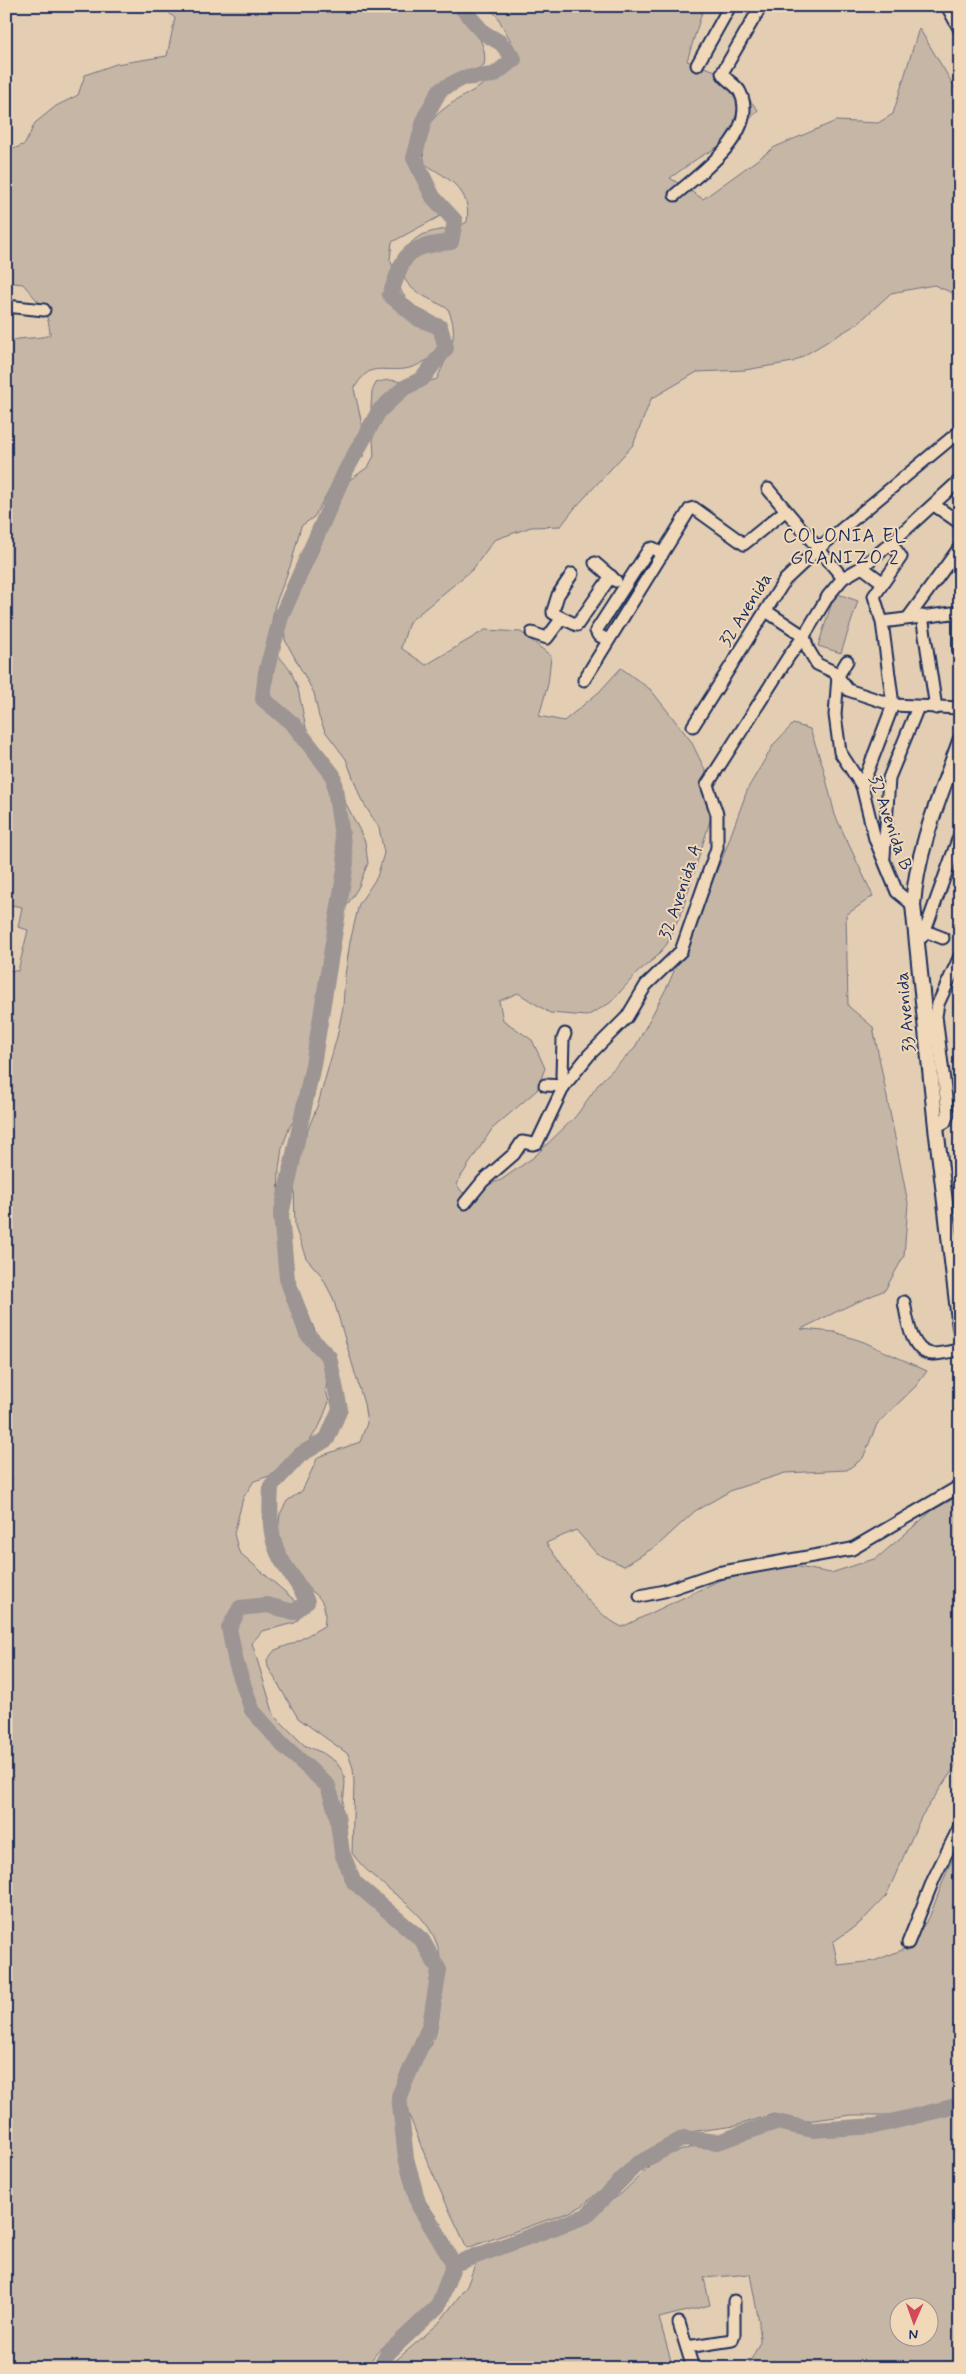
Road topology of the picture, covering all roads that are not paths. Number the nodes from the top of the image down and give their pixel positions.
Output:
1 (730, 6) edge
2 (760, 6) edge
3 (946, 6) edge
4 (960, 30) edge
5 (697, 65) dead end
6 (675, 195) dead end
7 (6, 306) edge
8 (44, 310) dead end
9 (960, 431) edge
10 (960, 480) edge
11 (768, 489) dead end
12 (934, 505) junction
13 (785, 512) junction
14 (960, 523) edge
15 (892, 543) junction
16 (960, 547) edge
17 (820, 548) junction
18 (662, 555) junction
19 (595, 563) dead end
20 (862, 567) junction
21 (572, 574) dead end
22 (611, 576) junction
23 (843, 578) junction
24 (882, 582) junction
25 (624, 587) junction
26 (766, 611) junction
27 (960, 612) edge
28 (922, 616) junction
29 (562, 618) junction
30 (908, 618) junction
31 (960, 619) edge
32 (882, 622) junction
33 (532, 633) dead end
34 (804, 636) junction
35 (608, 640) junction
36 (960, 650) edge
37 (847, 661) dead end
38 (838, 676) junction
39 (584, 680) dead end
40 (893, 705) junction
41 (918, 707) junction
42 (936, 708) junction
43 (960, 708) edge
44 (693, 726) dead end
45 (960, 741) edge
46 (862, 786) junction
47 (960, 834) edge
48 (884, 862) junction
49 (913, 905) junction
50 (925, 931) junction
51 (943, 938) dead end
52 (918, 945) junction
53 (960, 956) edge
54 (565, 1034) dead end
55 (545, 1085) dead end
56 (564, 1086) junction
57 (936, 1127) junction
58 (510, 1139) dead end
59 (520, 1145) junction
60 (465, 1204) dead end
61 (957, 1288) edge
62 (904, 1302) dead end
63 (960, 1328) edge
64 (960, 1350) edge
65 (960, 1486) edge
66 (640, 1596) dead end
67 (960, 1826) edge
68 (908, 1943) dead end
69 (734, 2301) dead end
70 (679, 2323) dead end
71 (687, 2348) junction
72 (693, 2368) edge

1 - 5 street
2 - 6 street
3 - 4 street
7 - 8 street
9 - 17 street, 32 Avenida
10 - 12 street, 32 Avenida A
11 - 13 street
12 - 14 street
12 - 15 street, 32 Avenida A
13 - 17 street
13 - 18 street
15 - 20 street, 32 Avenida A
15 - 24 street
16 - 30 street
17 - 23 street
17 - 26 street, 32 Avenida
18 - 25 street
18 - 35 street
19 - 22 street
20 - 23 street, 32 Avenida A
20 - 24 street
21 - 29 street
22 - 25 street
22 - 29 street
23 - 34 street, 32 Avenida A
24 - 32 street
25 - 35 street
26 - 34 street
26 - 44 street, 32 Avenida
27 - 28 street
28 - 30 street
28 - 42 street
29 - 33 street
30 - 32 street
31 - 36 street
32 - 40 street
34 - 38 street
34 - 56 street, 32 Avenida A
35 - 39 street
37 - 38 street, 32 Avenida B
38 - 40 street
38 - 46 street, 32 Avenida B
40 - 41 street
40 - 46 street
41 - 42 street
41 - 48 street
42 - 43 street
45 - 49 street, 33 Avenida
46 - 48 street, 32 Avenida B
47 - 50 street
48 - 49 street, 32 Avenida B
49 - 52 street, 33 Avenida
50 - 51 street
50 - 52 street
52 - 57 street, 33 Avenida
53 - 57 street
54 - 56 street
55 - 56 street
56 - 59 street, 32 Avenida A
57 - 61 street, 33 Avenida
58 - 59 street
59 - 60 street, 32 Avenida A
61 - 63 street, 33 Avenida
62 - 64 street
65 - 66 street
67 - 68 street
69 - 71 street
70 - 71 street
71 - 72 street

